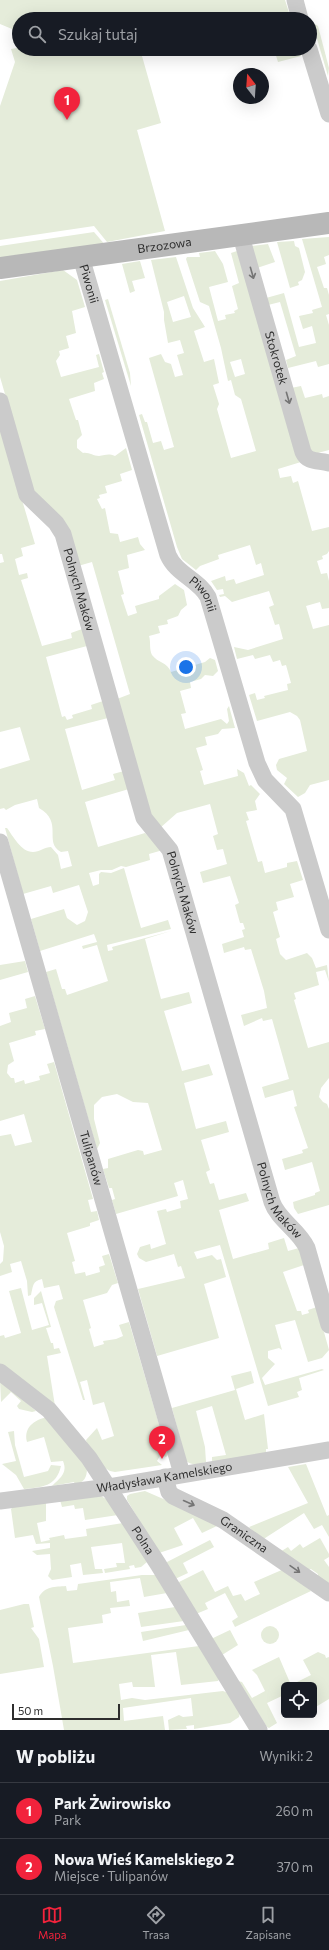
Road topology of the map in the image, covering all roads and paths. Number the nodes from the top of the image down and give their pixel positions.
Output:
1 (294, 0) edge
2 (298, 12) edge
3 (311, 56) edge
4 (329, 114) edge
5 (329, 223) edge
6 (241, 236) junction
7 (81, 257) junction
8 (0, 268) edge
9 (0, 401) edge
10 (329, 463) edge
11 (0, 842) edge
12 (329, 930) edge
13 (329, 1325) edge
14 (0, 1372) edge
15 (329, 1450) edge
16 (173, 1475) junction
17 (109, 1487) junction
18 (0, 1501) edge
19 (329, 1593) edge
20 (259, 1730) edge

1 - 2 street
3 - 4 street
5 - 6 street, Brzozowa
6 - 7 street, Brzozowa
6 -> 10 street, Stokrotek
7 - 8 street, Brzozowa
7 - 12 street, Piwonii
9 - 13 street, Polnych Maków
11 - 16 street, Tulipanów
14 - 17 street, Polna
15 - 16 street, Władysława Kamelskiego
16 - 17 street, Władysława Kamelskiego
16 -> 19 street, Graniczna
17 - 18 street, Władysława Kamelskiego
17 - 20 street, Polna

